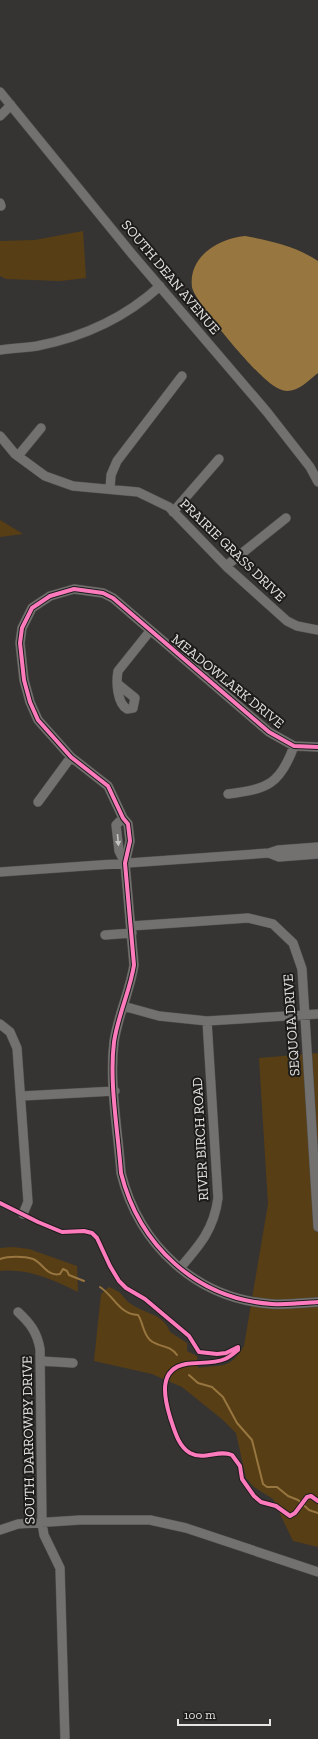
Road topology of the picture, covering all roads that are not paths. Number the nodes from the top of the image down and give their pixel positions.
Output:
1 (0, 92) edge
2 (11, 105) junction
3 (0, 116) edge
4 (160, 286) junction
5 (0, 350) edge
6 (182, 376) dead end
7 (41, 428) dead end
8 (0, 436) edge
9 (18, 456) junction
10 (219, 459) dead end
11 (318, 482) edge
12 (110, 489) junction
13 (173, 512) junction
14 (286, 518) dead end
15 (226, 566) junction
16 (318, 630) edge
17 (150, 631) junction
18 (119, 685) dead end
19 (294, 746) junction
20 (318, 747) edge
21 (71, 757) junction
22 (228, 794) dead end
23 (38, 802) dead end
24 (318, 847) edge
25 (269, 853) junction
26 (318, 854) edge
27 (126, 863) junction
28 (0, 872) edge
29 (132, 930) junction
30 (105, 935) dead end
31 (123, 1006) junction
32 (318, 1014) edge
33 (306, 1015) junction
34 (207, 1021) junction
35 (0, 1024) edge
36 (115, 1091) junction
37 (22, 1096) junction
38 (23, 1214) dead end
39 (318, 1227) edge
40 (180, 1268) junction
41 (318, 1302) edge
42 (18, 1312) dead end
43 (41, 1361) junction
44 (73, 1363) dead end
45 (42, 1523) junction
46 (0, 1530) edge
47 (318, 1572) edge
48 (65, 1739) edge

1 - 2 street, SOUTH DEAN AVENUE
2 - 3 street
2 - 4 street, SOUTH DEAN AVENUE
4 - 5 street
4 - 11 street, SOUTH DEAN AVENUE
6 - 12 street
7 - 9 street
8 - 9 street, PRAIRIE GRASS DRIVE
9 - 12 street, PRAIRIE GRASS DRIVE
10 - 13 street
12 - 13 street, PRAIRIE GRASS DRIVE
13 - 15 street, PRAIRIE GRASS DRIVE
14 - 15 street
15 - 16 street, PRAIRIE GRASS DRIVE
17 - 18 street
17 - 19 street, MEADOWLARK DRIVE
17 - 21 street, MEADOWLARK DRIVE
19 - 20 street, MEADOWLARK DRIVE
19 - 22 street
21 - 23 street
21 - 27 street, MEADOWLARK DRIVE
24 - 25 street
25 - 26 street
25 - 27 street
27 - 28 street
27 - 29 street
29 - 30 street, SEQUOIA DRIVE
29 - 31 street
29 - 33 street, SEQUOIA DRIVE
31 - 34 street
31 - 36 street
32 - 33 street
33 - 34 street
33 - 39 street, SEQUOIA DRIVE
34 - 40 street, RIVER BIRCH ROAD
35 - 37 street
36 - 37 street
36 - 40 street
37 - 38 street
40 - 41 street
42 - 43 street, SOUTH DARROWBY DRIVE
43 - 44 street
43 - 45 street, SOUTH DARROWBY DRIVE
45 - 46 street
45 - 47 street
45 - 48 street, SOUTH DARROWBY DRIVE

